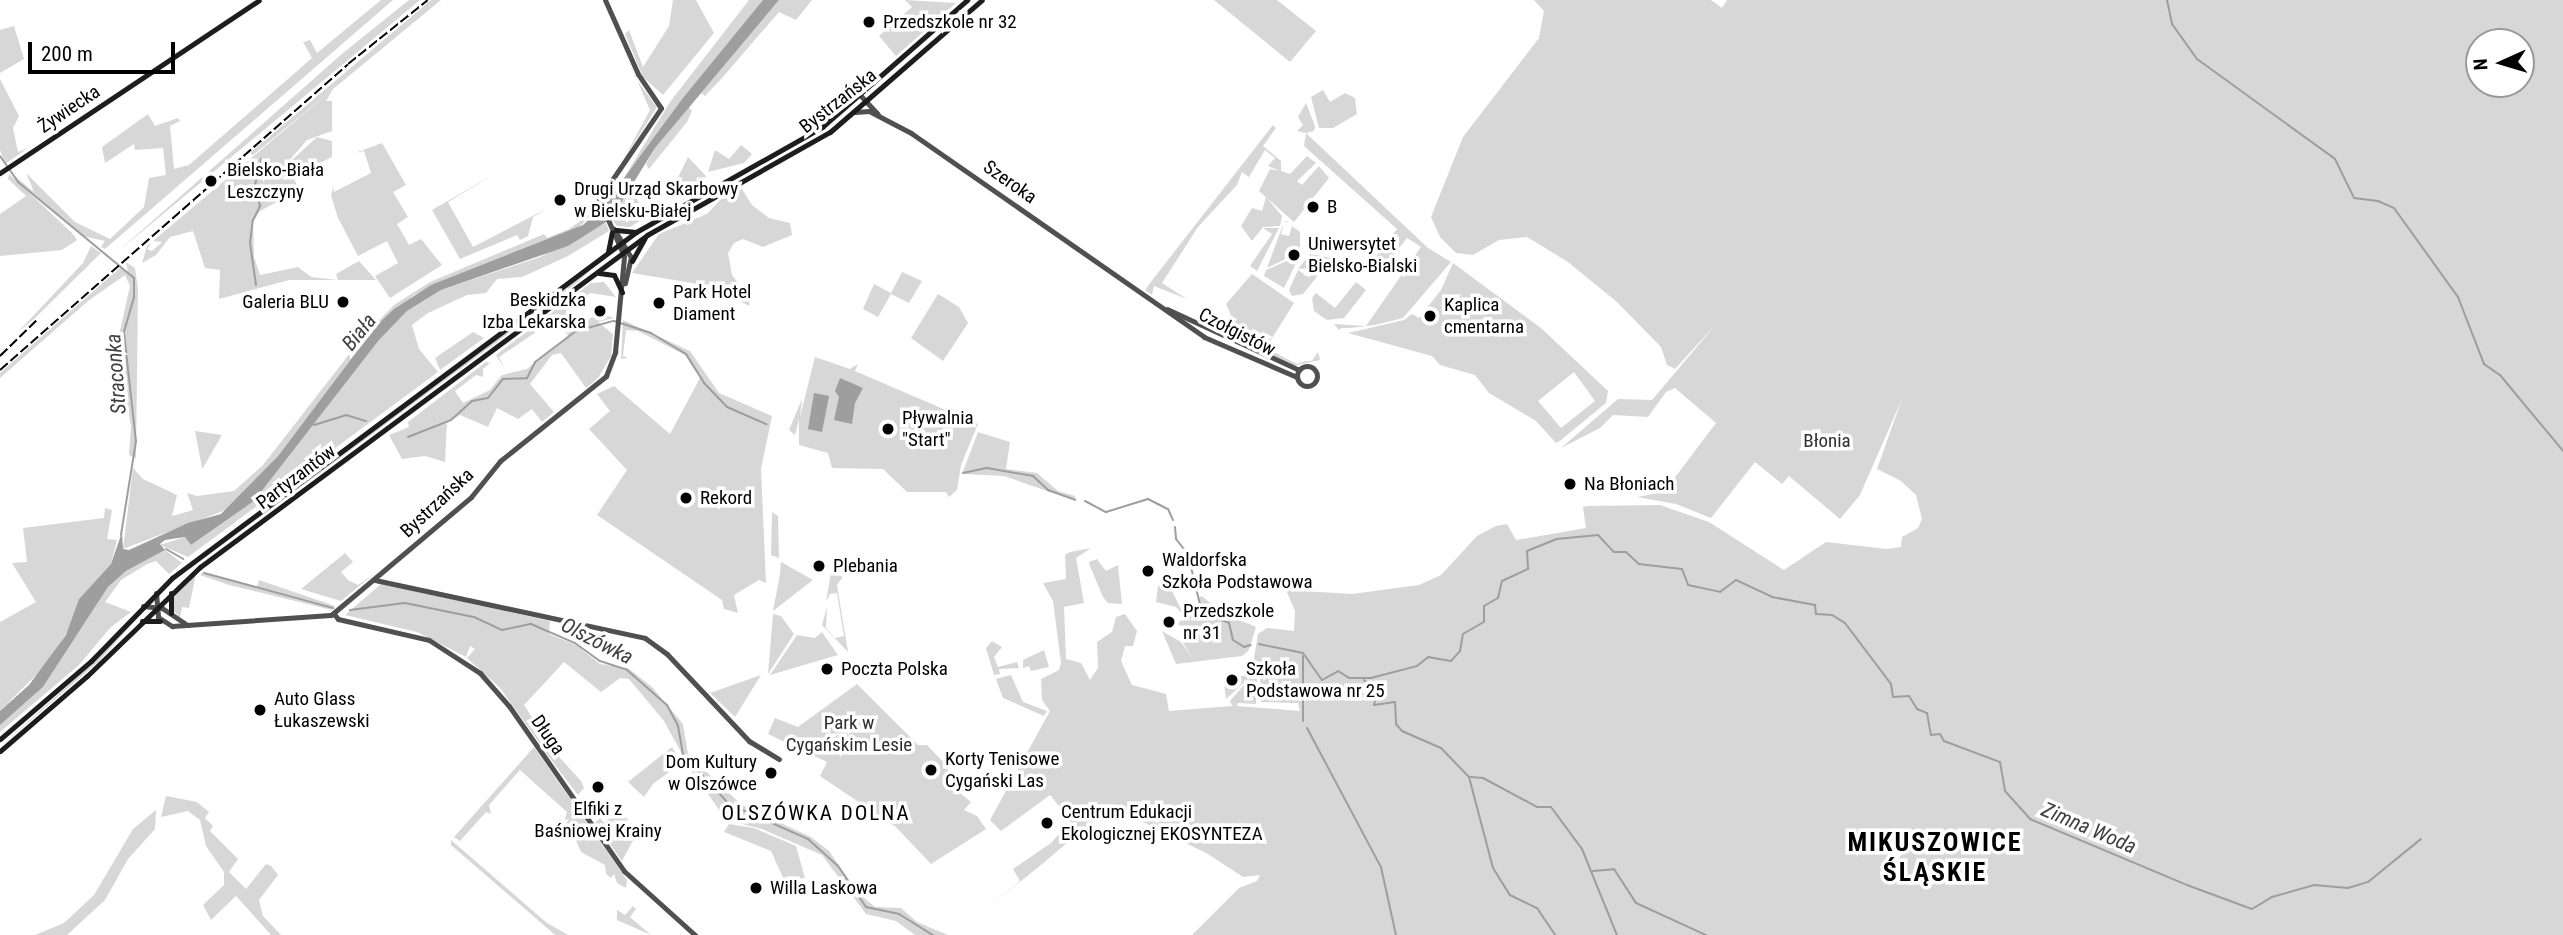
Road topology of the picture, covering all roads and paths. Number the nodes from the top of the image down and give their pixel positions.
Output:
1 (259, 0) edge
2 (605, 0) edge
3 (968, 0) edge
4 (982, 0) edge
5 (940, 25) junction
6 (945, 32) junction
7 (860, 95) junction
8 (866, 102) junction
9 (855, 111) junction
10 (869, 111) junction
11 (880, 116) junction
12 (0, 173) edge
13 (614, 231) junction
14 (636, 232) junction
15 (646, 235) junction
16 (621, 243) junction
17 (625, 251) junction
18 (608, 252) junction
19 (632, 261) junction
20 (589, 277) junction
21 (1119, 277) joint
22 (622, 292) junction
23 (1167, 309) junction
24 (1299, 370) junction
25 (1297, 377) junction
26 (375, 580) junction
27 (173, 589) junction
28 (156, 593) junction
29 (143, 606) junction
30 (155, 606) junction
31 (171, 614) junction
32 (334, 614) junction
33 (142, 621) junction
34 (160, 621) junction
35 (187, 625) junction
36 (0, 739) edge
37 (0, 751) edge
38 (779, 759) dead end
39 (695, 935) edge

1 - 12 main road, Żywiecka
2 - 13 street
3 - 5 main road, Bystrzańska
4 - 6 main road, Bystrzańska
5 - 6 main road
5 - 7 main road, Bystrzańska
6 - 8 main road, Bystrzańska
7 - 8 street
7 - 14 main road, Bystrzańska
8 - 9 main road, Bystrzańska
8 - 10 street, Szeroka
8 - 11 street, Szeroka
9 - 10 street, Szeroka
9 - 15 main road, Bystrzańska
10 - 11 street, Szeroka
11 - 21 street, Szeroka
13 - 14 main road
13 - 16 street
13 - 18 main road
14 - 16 main road, Bystrzańska
15 - 17 main road, Bystrzańska
15 - 19 main road
16 - 17 street, Bystrzańska
16 - 18 main road, Partyzantów
17 - 19 street, Bystrzańska
17 - 20 main road, Partyzantów
17 - 22 street, Bystrzańska
18 - 28 main road, Partyzantów
19 - 22 street, Bystrzańska
20 - 22 main road
20 - 27 main road, Partyzantów
21 - 23 street, Czołgistów
22 - 26 street, Bystrzańska
23 - 24 street, Czołgistów
23 - 25 street, Czołgistów
24 - 25 street
24 - 25 street
26 - 32 street, Bystrzańska
26 - 38 street
27 - 30 main road, Partyzantów
27 - 31 main road
28 - 29 main road, Partyzantów
28 - 30 street
29 - 30 street
29 - 36 main road, Partyzantów
30 - 31 street
30 - 33 main road, Partyzantów
30 - 34 street
31 - 35 street
32 - 35 street
32 - 39 street, Długa
33 - 34 main road
33 - 37 main road, Partyzantów
34 - 35 street

